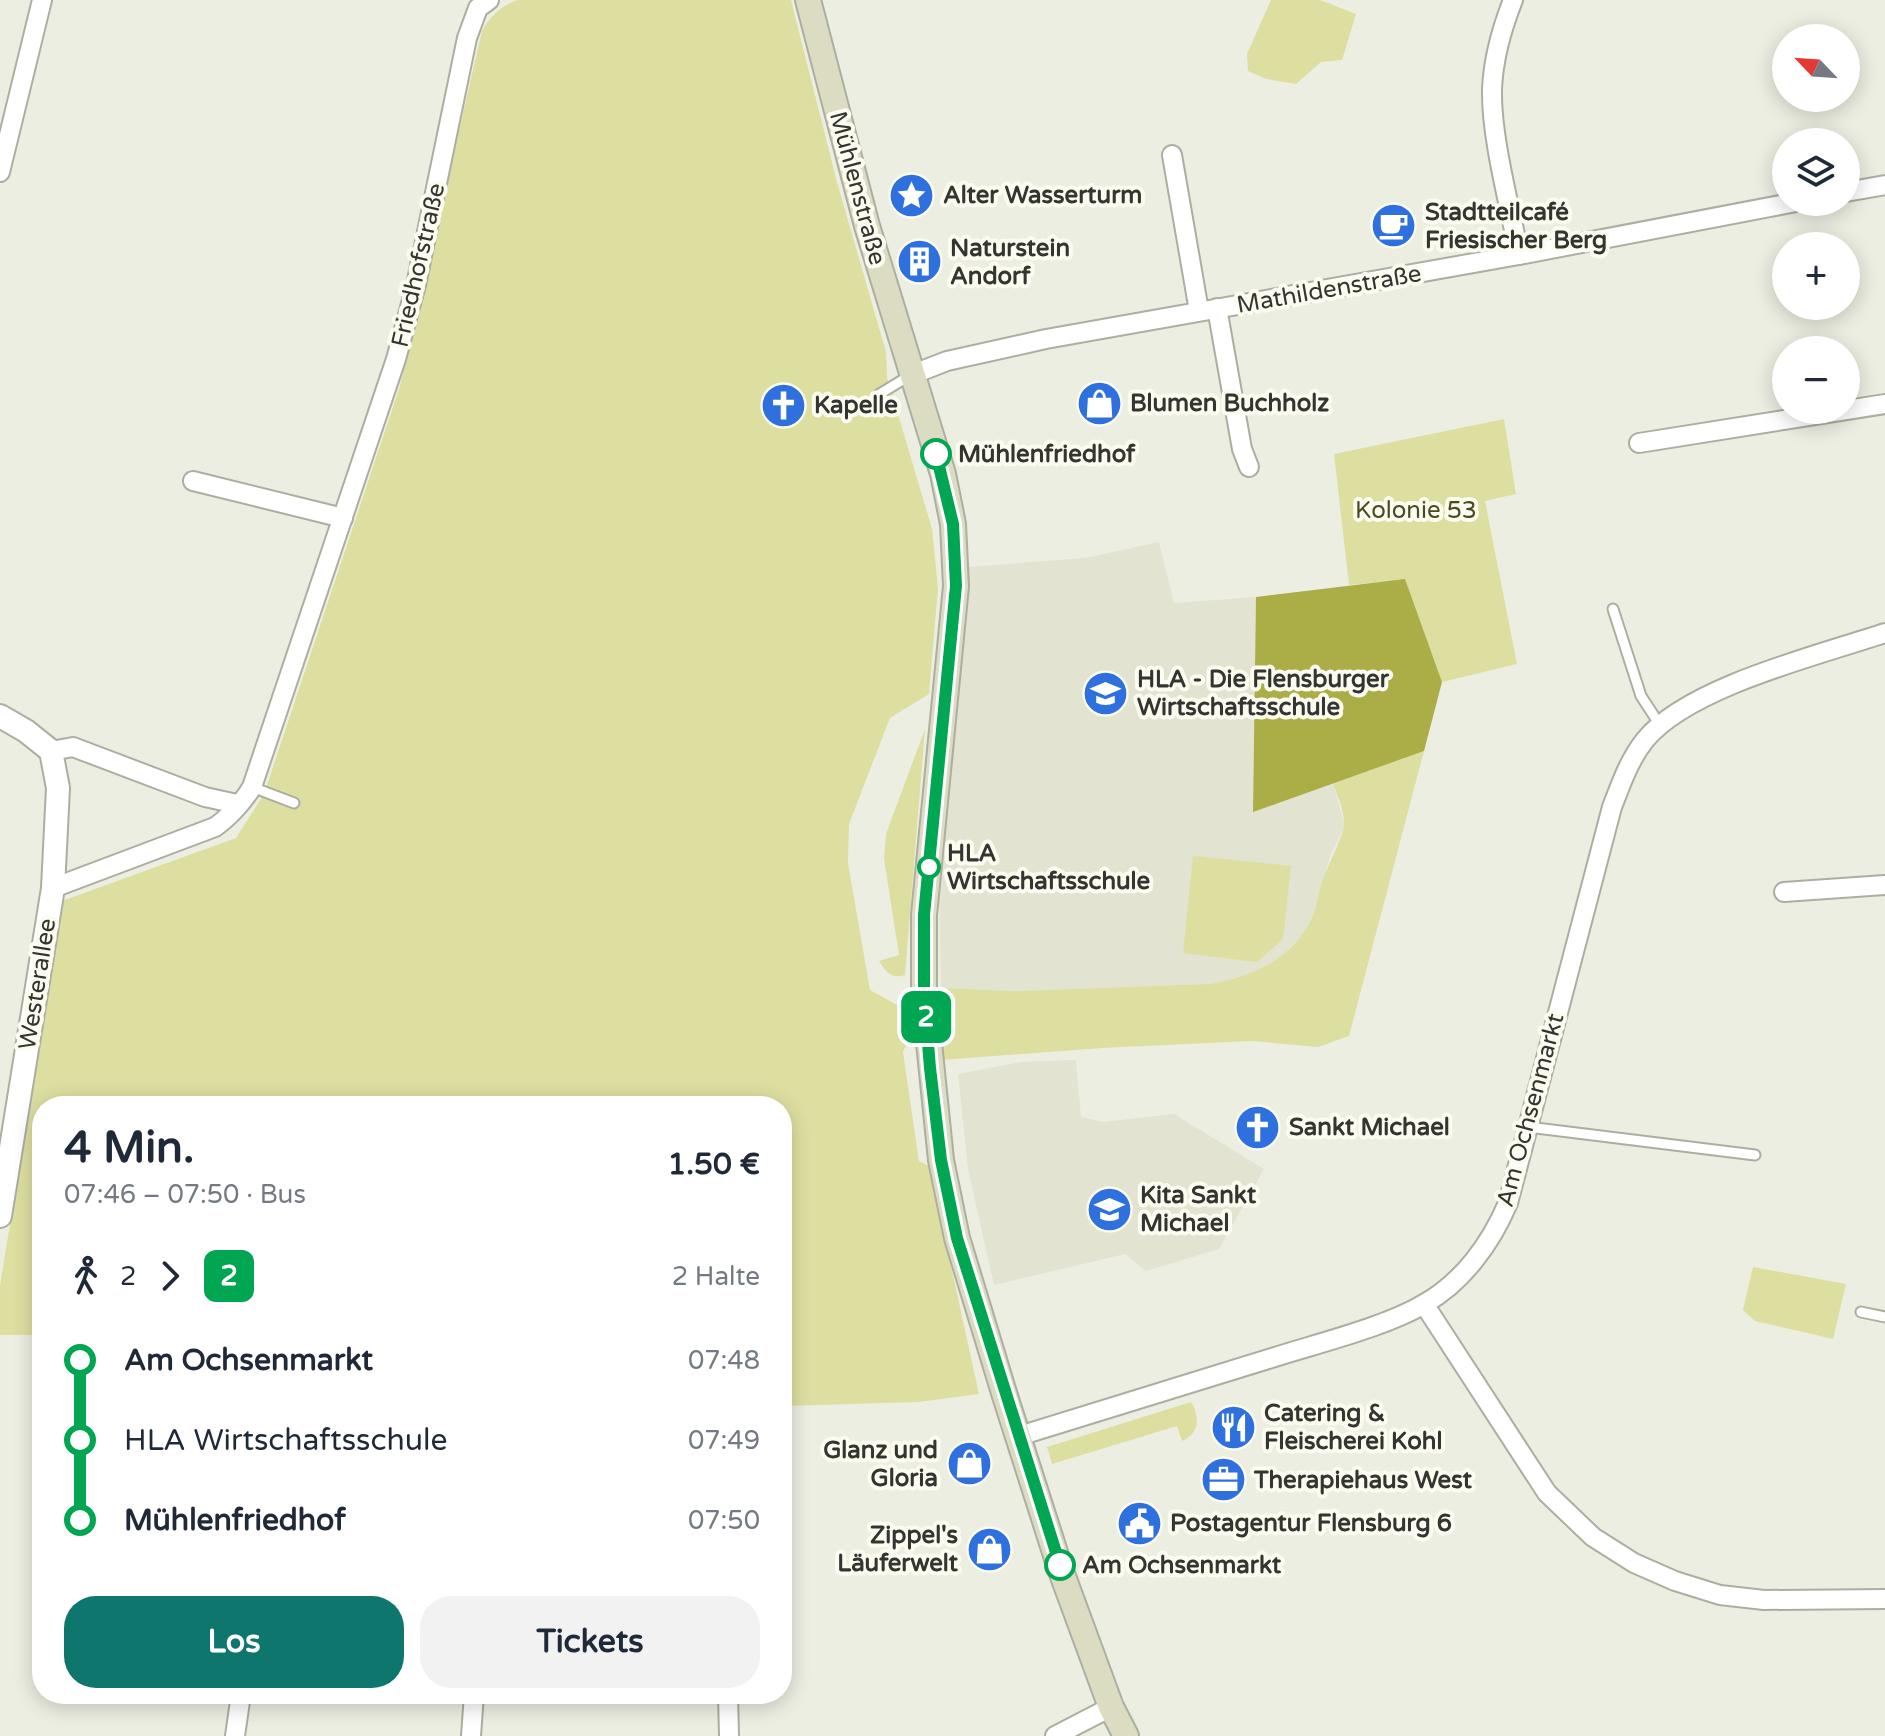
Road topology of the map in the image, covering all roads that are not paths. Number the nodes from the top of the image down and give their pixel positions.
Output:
1 (42, 0) edge
2 (808, 0) edge
3 (1513, 0) edge
4 (480, 3) edge
5 (1172, 155) dead end
6 (0, 172) edge
7 (1885, 185) edge
8 (1860, 189) edge
9 (1772, 207) edge
10 (1519, 255) junction
11 (1208, 310) junction
12 (911, 375) junction
13 (878, 395) dead end
14 (1885, 404) edge
15 (1639, 443) dead end
16 (1249, 467) dead end
17 (193, 481) dead end
18 (343, 518) junction
19 (1613, 609) dead end
20 (1885, 633) edge
21 (0, 716) edge
22 (1660, 725) junction
23 (51, 751) junction
24 (252, 787) junction
25 (294, 803) dead end
26 (237, 804) junction
27 (1885, 885) edge
28 (53, 888) junction
29 (1784, 892) dead end
30 (1528, 1127) junction
31 (1755, 1155) dead end
32 (0, 1216) edge
33 (1424, 1304) junction
34 (1861, 1312) dead end
35 (1885, 1317) edge
36 (1019, 1436) junction
37 (1885, 1599) edge
38 (240, 1704) edge
39 (473, 1704) edge
40 (728, 1704) edge
41 (1111, 1707) junction
42 (235, 1736) edge
43 (471, 1736) edge
44 (729, 1736) edge
45 (1055, 1736) edge
46 (1126, 1736) edge

1 - 6 street
2 - 12 main road, Mühlenstraße
3 - 10 street
4 - 18 street, Friedhofstraße
5 - 11 street
7 - 8 street
9 - 10 street, Mathildenstraße
10 - 11 street, Mathildenstraße
11 - 12 street, Mathildenstraße
11 - 16 street
12 - 13 lane
12 - 36 main road, Mühlenstraße
14 - 15 street
17 - 18 street
18 - 24 street, Friedhofstraße
19 - 22 lane
20 - 22 street, Am Ochsenmarkt
21 - 23 street
22 - 30 street, Am Ochsenmarkt
23 - 26 street
23 - 28 street, Westerallee
24 - 25 lane
24 - 26 street, Friedhofstraße
26 - 28 street, Friedhofstraße
27 - 29 street
28 - 32 street, Westerallee
30 - 31 lane
30 - 33 street, Am Ochsenmarkt
33 - 36 street, Am Ochsenmarkt
33 - 37 street
34 - 35 lane
36 - 41 main road, Mühlenstraße
38 - 42 street
39 - 43 street
40 - 44 street
41 - 45 street
41 - 46 main road, Mühlenstraße

